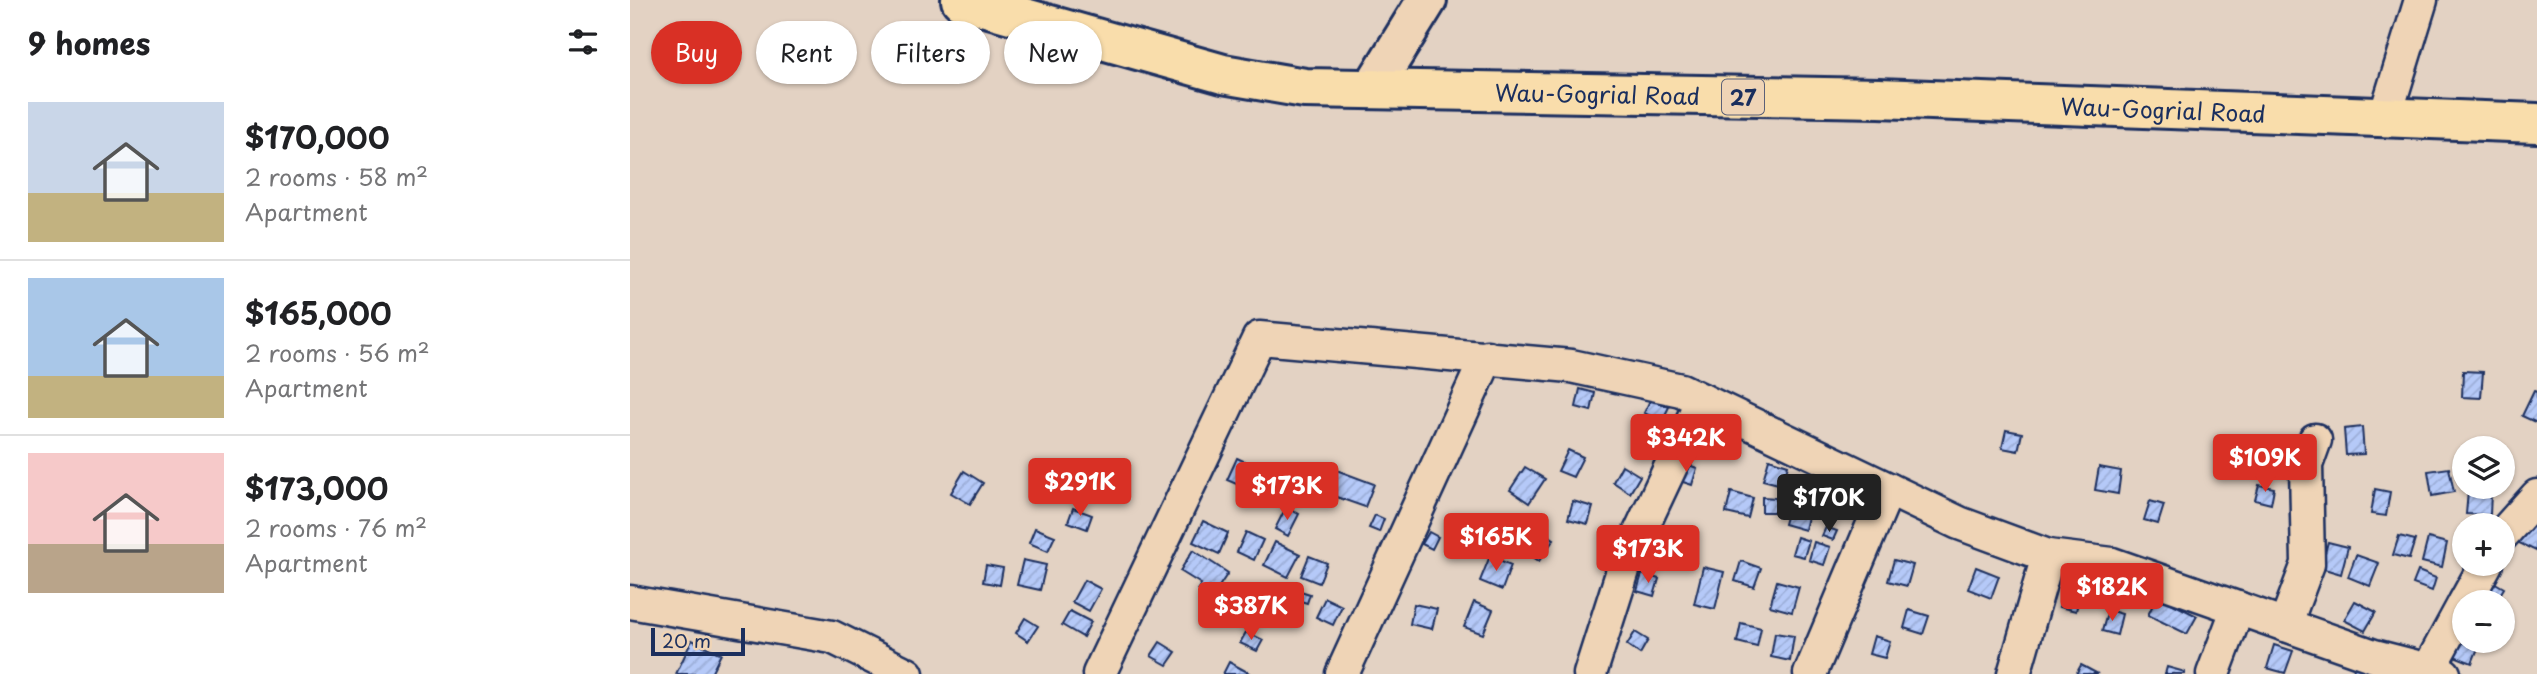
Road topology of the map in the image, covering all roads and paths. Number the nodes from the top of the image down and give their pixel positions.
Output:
1 (961, 0) edge
2 (1427, 0) edge
3 (2421, 0) edge
4 (1372, 89) junction
5 (2385, 117) junction
6 (2537, 123) edge
7 (1487, 357) junction
8 (1702, 400) junction
9 (2315, 440) dead end
10 (1888, 489) junction
11 (2537, 496) edge
12 (2515, 521) edge
13 (2048, 555) junction
14 (630, 602) edge
15 (2238, 608) junction
16 (2285, 625) junction
17 (2452, 631) edge
18 (2433, 672) edge
19 (907, 674) edge
20 (1099, 674) edge
21 (1342, 674) edge
22 (1590, 674) edge
23 (1810, 674) edge
24 (2014, 674) edge
25 (2213, 674) edge

1 - 4 main road, Wau-Gogrial Road / 27
2 - 4 street
3 - 5 street
4 - 5 main road, Wau-Gogrial Road / 27
5 - 6 main road, Wau-Gogrial Road / 27
7 - 8 street
7 - 20 street
7 - 21 street
8 - 10 street
8 - 22 street
9 - 16 street
10 - 13 street
10 - 23 street
11 - 12 street
13 - 15 street
13 - 24 street
14 - 19 street
15 - 16 street
15 - 25 street
16 - 18 street
17 - 18 street

